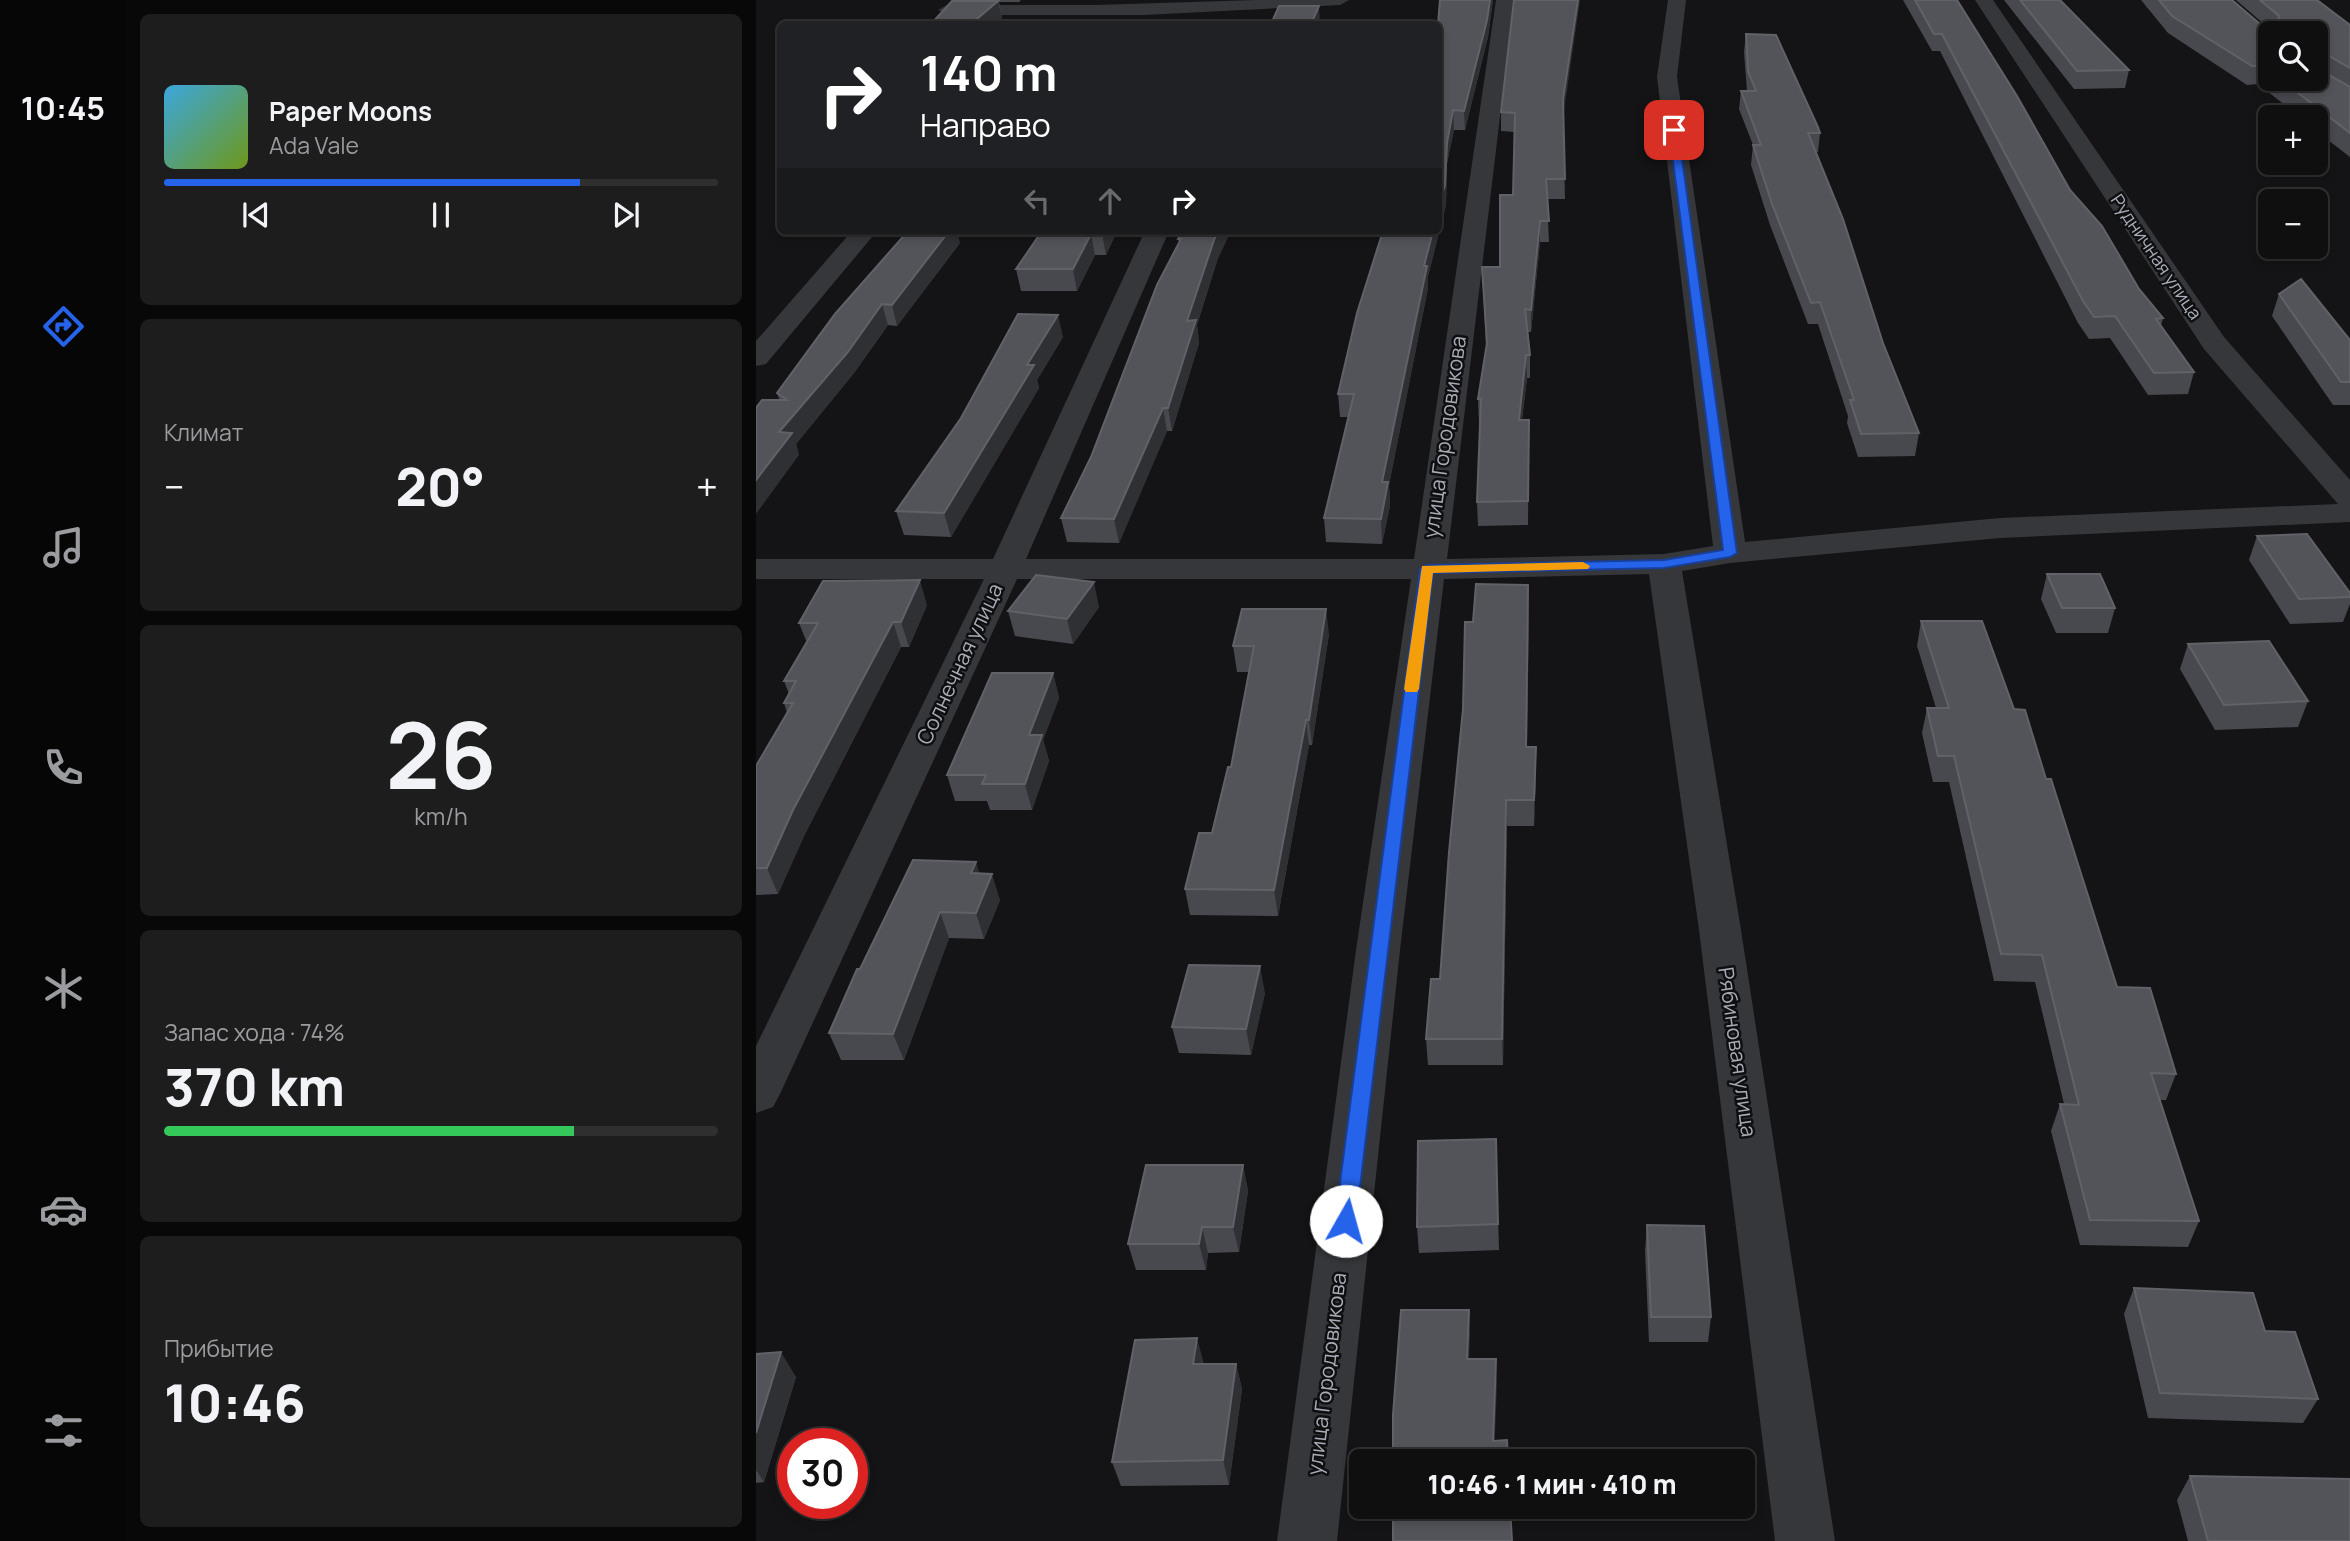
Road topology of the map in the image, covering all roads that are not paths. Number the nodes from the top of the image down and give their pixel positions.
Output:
1 (1340, 0) edge
2 (1505, 0) edge
3 (1676, 0) edge
4 (1984, 0) edge
5 (1185, 5) edge
6 (944, 10) edge
7 (1253, 16) edge
8 (1052, 19) edge
9 (862, 235) edge
10 (1155, 235) edge
11 (756, 358) edge
12 (2350, 499) edge
13 (2350, 513) edge
14 (1730, 553) junction
15 (1664, 564) junction
16 (1006, 567) junction
17 (756, 569) edge
18 (1427, 569) junction
19 (756, 1094) edge
20 (1307, 1541) edge
21 (1805, 1541) edge

1 - 7 street
2 - 18 street, улица Городовикова
3 - 14 street
4 - 12 street, Рудничная улица
5 - 7 street
5 - 8 street
6 - 8 street
9 - 11 street
10 - 16 street, Солнечная улица
13 - 14 street
14 - 15 street
15 - 18 street
15 - 21 street, Рябиновая улица
16 - 17 street
16 - 18 street
16 - 19 street, Солнечная улица
18 - 20 street, улица Городовикова

